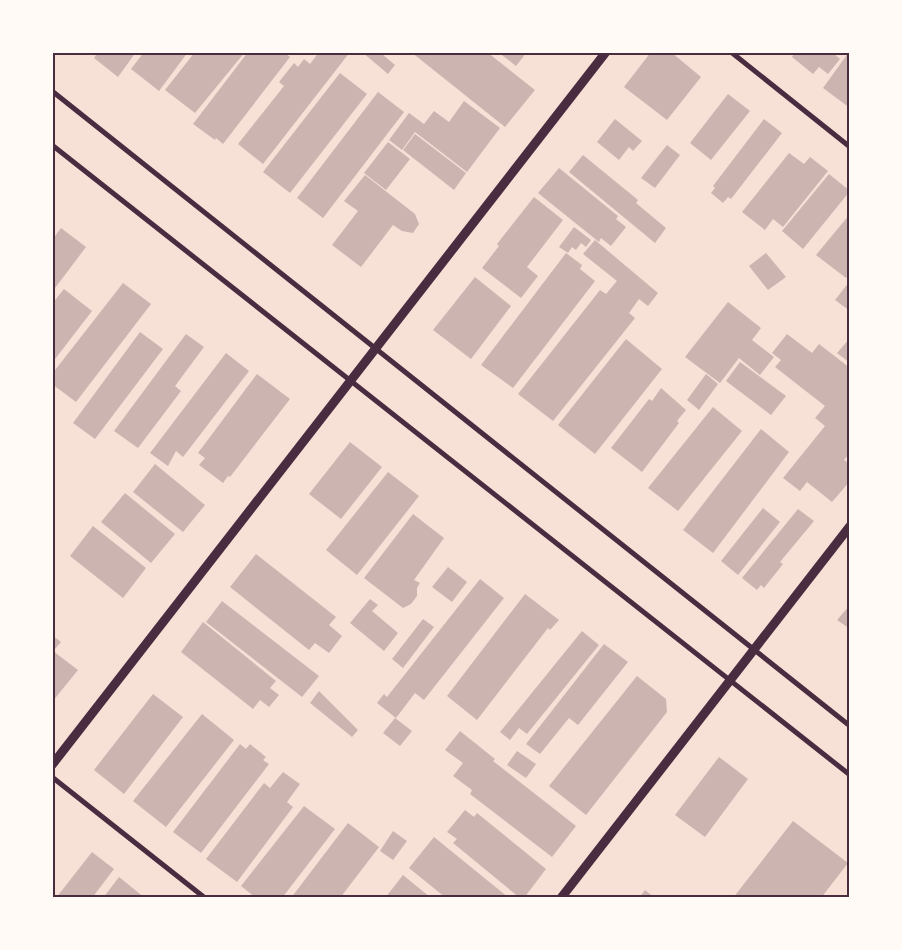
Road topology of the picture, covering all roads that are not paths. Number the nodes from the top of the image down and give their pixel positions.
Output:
1 (606, 52) edge
2 (731, 52) edge
3 (52, 91) edge
4 (52, 145) edge
5 (850, 147) edge
6 (376, 349) junction
7 (351, 381) junction
8 (850, 526) edge
9 (754, 649) junction
10 (730, 680) junction
11 (850, 726) edge
12 (52, 765) edge
13 (850, 775) edge
14 (52, 777) edge
15 (205, 898) edge
16 (562, 898) edge

1 - 6 street
2 - 5 street
3 - 6 street
4 - 7 street
6 - 7 street
6 - 9 street
7 - 10 street
7 - 12 street
8 - 9 street
9 - 10 street
9 - 11 street
10 - 13 street
10 - 16 street
14 - 15 street

